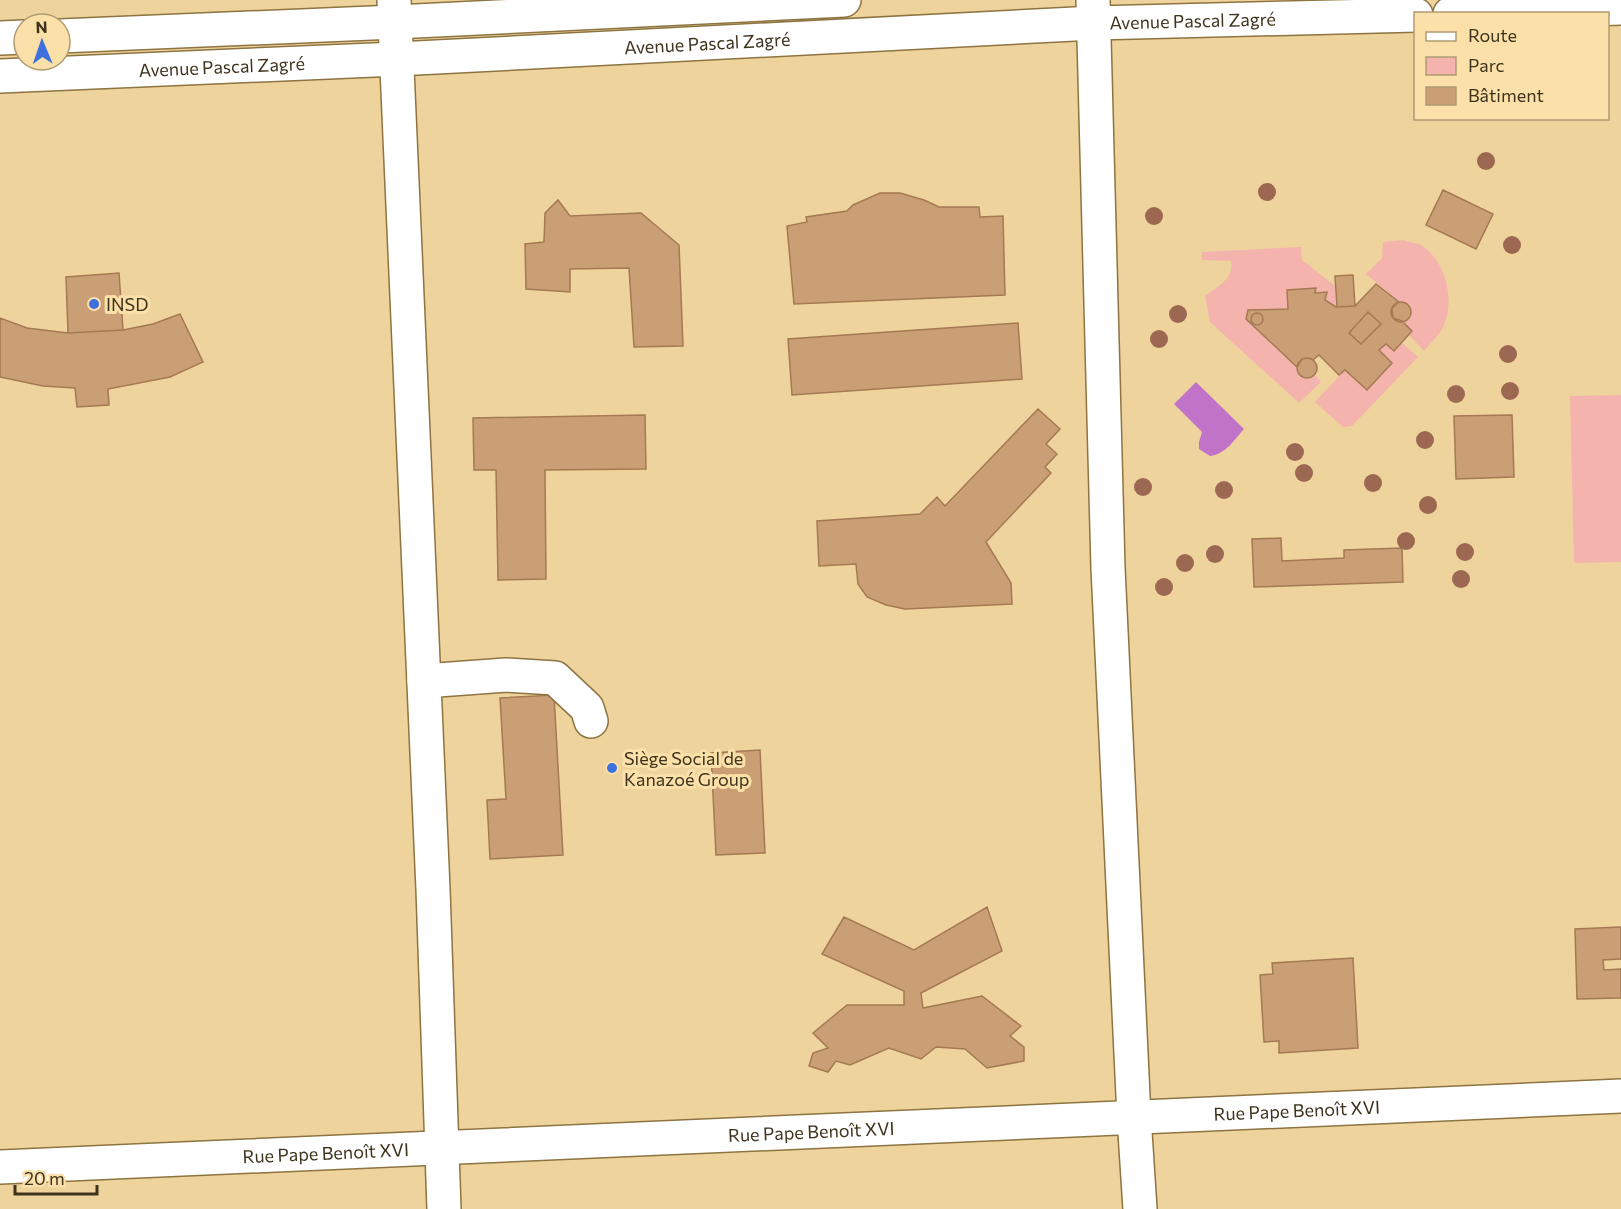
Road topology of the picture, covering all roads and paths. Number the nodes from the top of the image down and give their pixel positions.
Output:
1 (844, 0) edge
2 (741, 3) edge
3 (1379, 8) edge
4 (1621, 8) edge
5 (395, 11) edge
6 (1093, 11) edge
7 (1507, 12) edge
8 (1414, 15) edge
9 (72, 35) edge
10 (742, 41) junction
11 (397, 59) junction
12 (0, 76) edge
13 (424, 681) junction
14 (591, 722) dead end
15 (1621, 1096) edge
16 (1134, 1117) junction
17 (442, 1148) junction
18 (0, 1167) edge
19 (444, 1209) edge
20 (1140, 1209) edge

1 - 2 street, Avenue Pascal Zagré
2 - 5 street, Avenue Pascal Zagré
2 - 10 street
3 - 6 street, Avenue Pascal Zagré
3 - 8 street, Avenue Pascal Zagré
4 - 7 street
5 - 9 street, Avenue Pascal Zagré
5 - 11 street
6 - 10 street, Avenue Pascal Zagré
6 - 16 street
10 - 11 street, Avenue Pascal Zagré
11 - 12 street, Avenue Pascal Zagré
11 - 13 street
13 - 14 street
13 - 17 street
15 - 16 street, Rue Pape Benoît XVI
16 - 17 street, Rue Pape Benoît XVI
16 - 20 street
17 - 18 street, Rue Pape Benoît XVI
17 - 19 street

